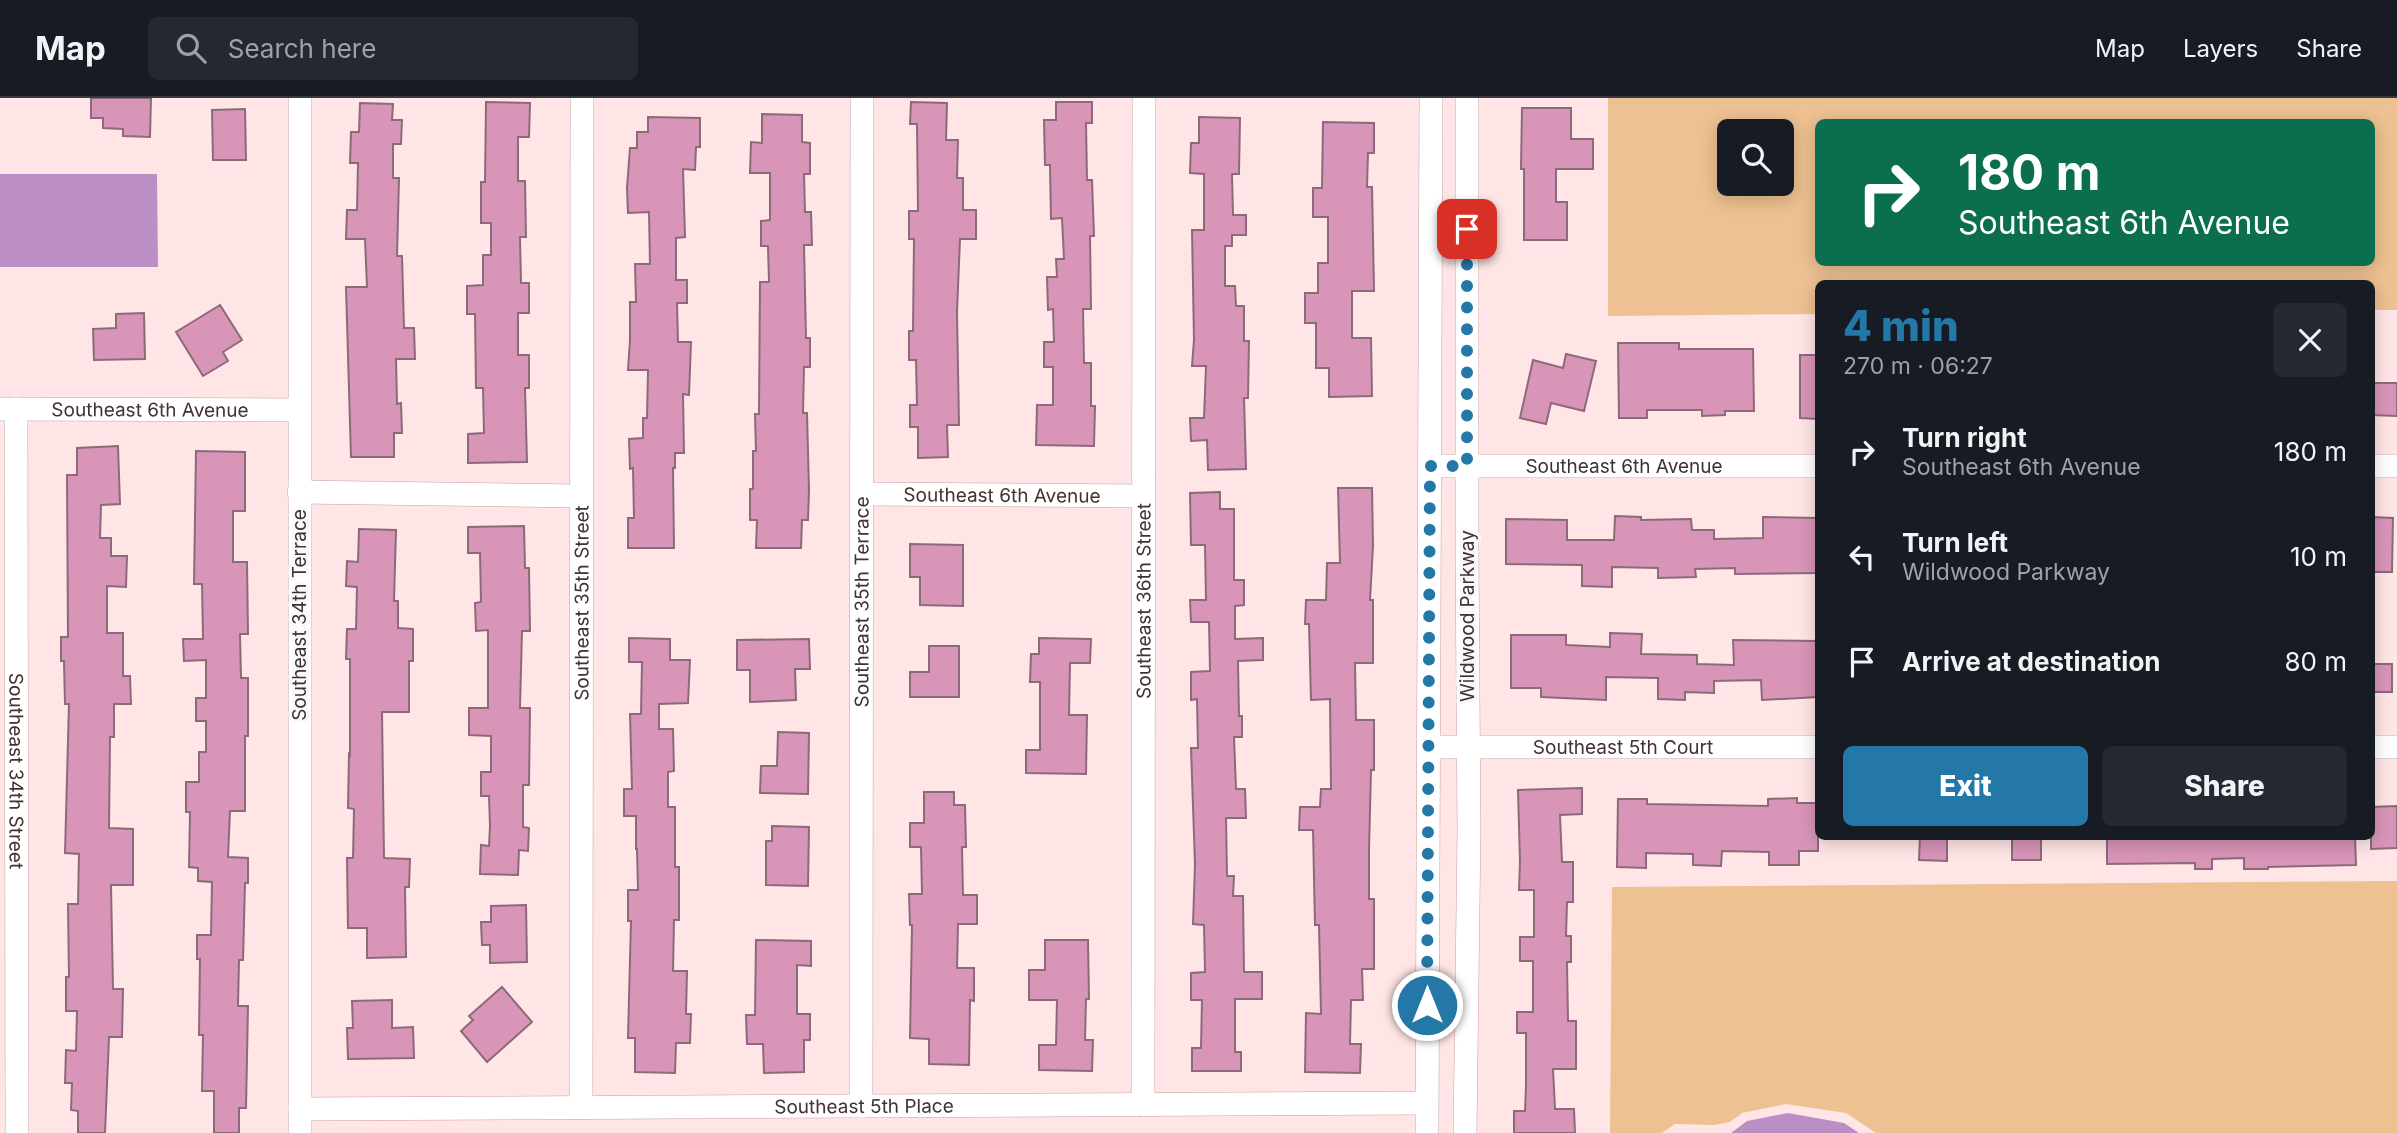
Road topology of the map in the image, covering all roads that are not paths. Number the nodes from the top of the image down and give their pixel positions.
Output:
1 (300, 98) edge
2 (582, 98) edge
3 (862, 98) edge
4 (1144, 98) edge
5 (1431, 98) edge
6 (1467, 98) edge
7 (8, 409) edge
8 (299, 410) junction
9 (1430, 466) junction
10 (1467, 466) junction
11 (1815, 466) edge
12 (2375, 466) edge
13 (2397, 466) edge
14 (299, 492) junction
15 (862, 494) junction
16 (1143, 495) junction
17 (580, 496) junction
18 (1429, 747) junction
19 (1469, 747) junction
20 (1815, 747) edge
21 (2375, 747) edge
22 (2397, 747) edge
23 (1426, 1103) junction
24 (1143, 1105) junction
25 (861, 1106) junction
26 (581, 1107) junction
27 (300, 1109) junction
28 (17, 1133) edge
29 (300, 1133) edge
30 (1427, 1133) edge
31 (1465, 1133) edge

1 - 8 street, Southeast 34th Terrace
2 - 17 street, Southeast 35th Street
3 - 15 street, Southeast 35th Terrace
4 - 16 street, Southeast 36th Street
5 - 9 street, Wildwood Parkway
6 - 10 street, Wildwood Parkway
7 - 8 street, Southeast 6th Avenue
7 - 28 street, Southeast 34th Street
8 - 14 street, Southeast 34th Terrace
9 - 10 street, Southeast 6th Avenue
9 - 18 street, Wildwood Parkway
10 - 11 street, Southeast 6th Avenue
10 - 19 street, Wildwood Parkway
12 - 13 street
14 - 17 street
14 - 27 street, Southeast 34th Terrace
15 - 16 street, Southeast 6th Avenue
15 - 25 street, Southeast 35th Terrace
16 - 24 street, Southeast 36th Street
17 - 26 street, Southeast 35th Street
18 - 19 street, Southeast 5th Court
18 - 23 street, Wildwood Parkway
19 - 20 street, Southeast 5th Court
19 - 31 street, Wildwood Parkway
21 - 22 street
23 - 24 street, Southeast 5th Place
23 - 30 street, Wildwood Parkway
24 - 25 street, Southeast 5th Place
25 - 26 street, Southeast 5th Place
26 - 27 street, Southeast 5th Place
27 - 29 street, Southeast 34th Terrace

